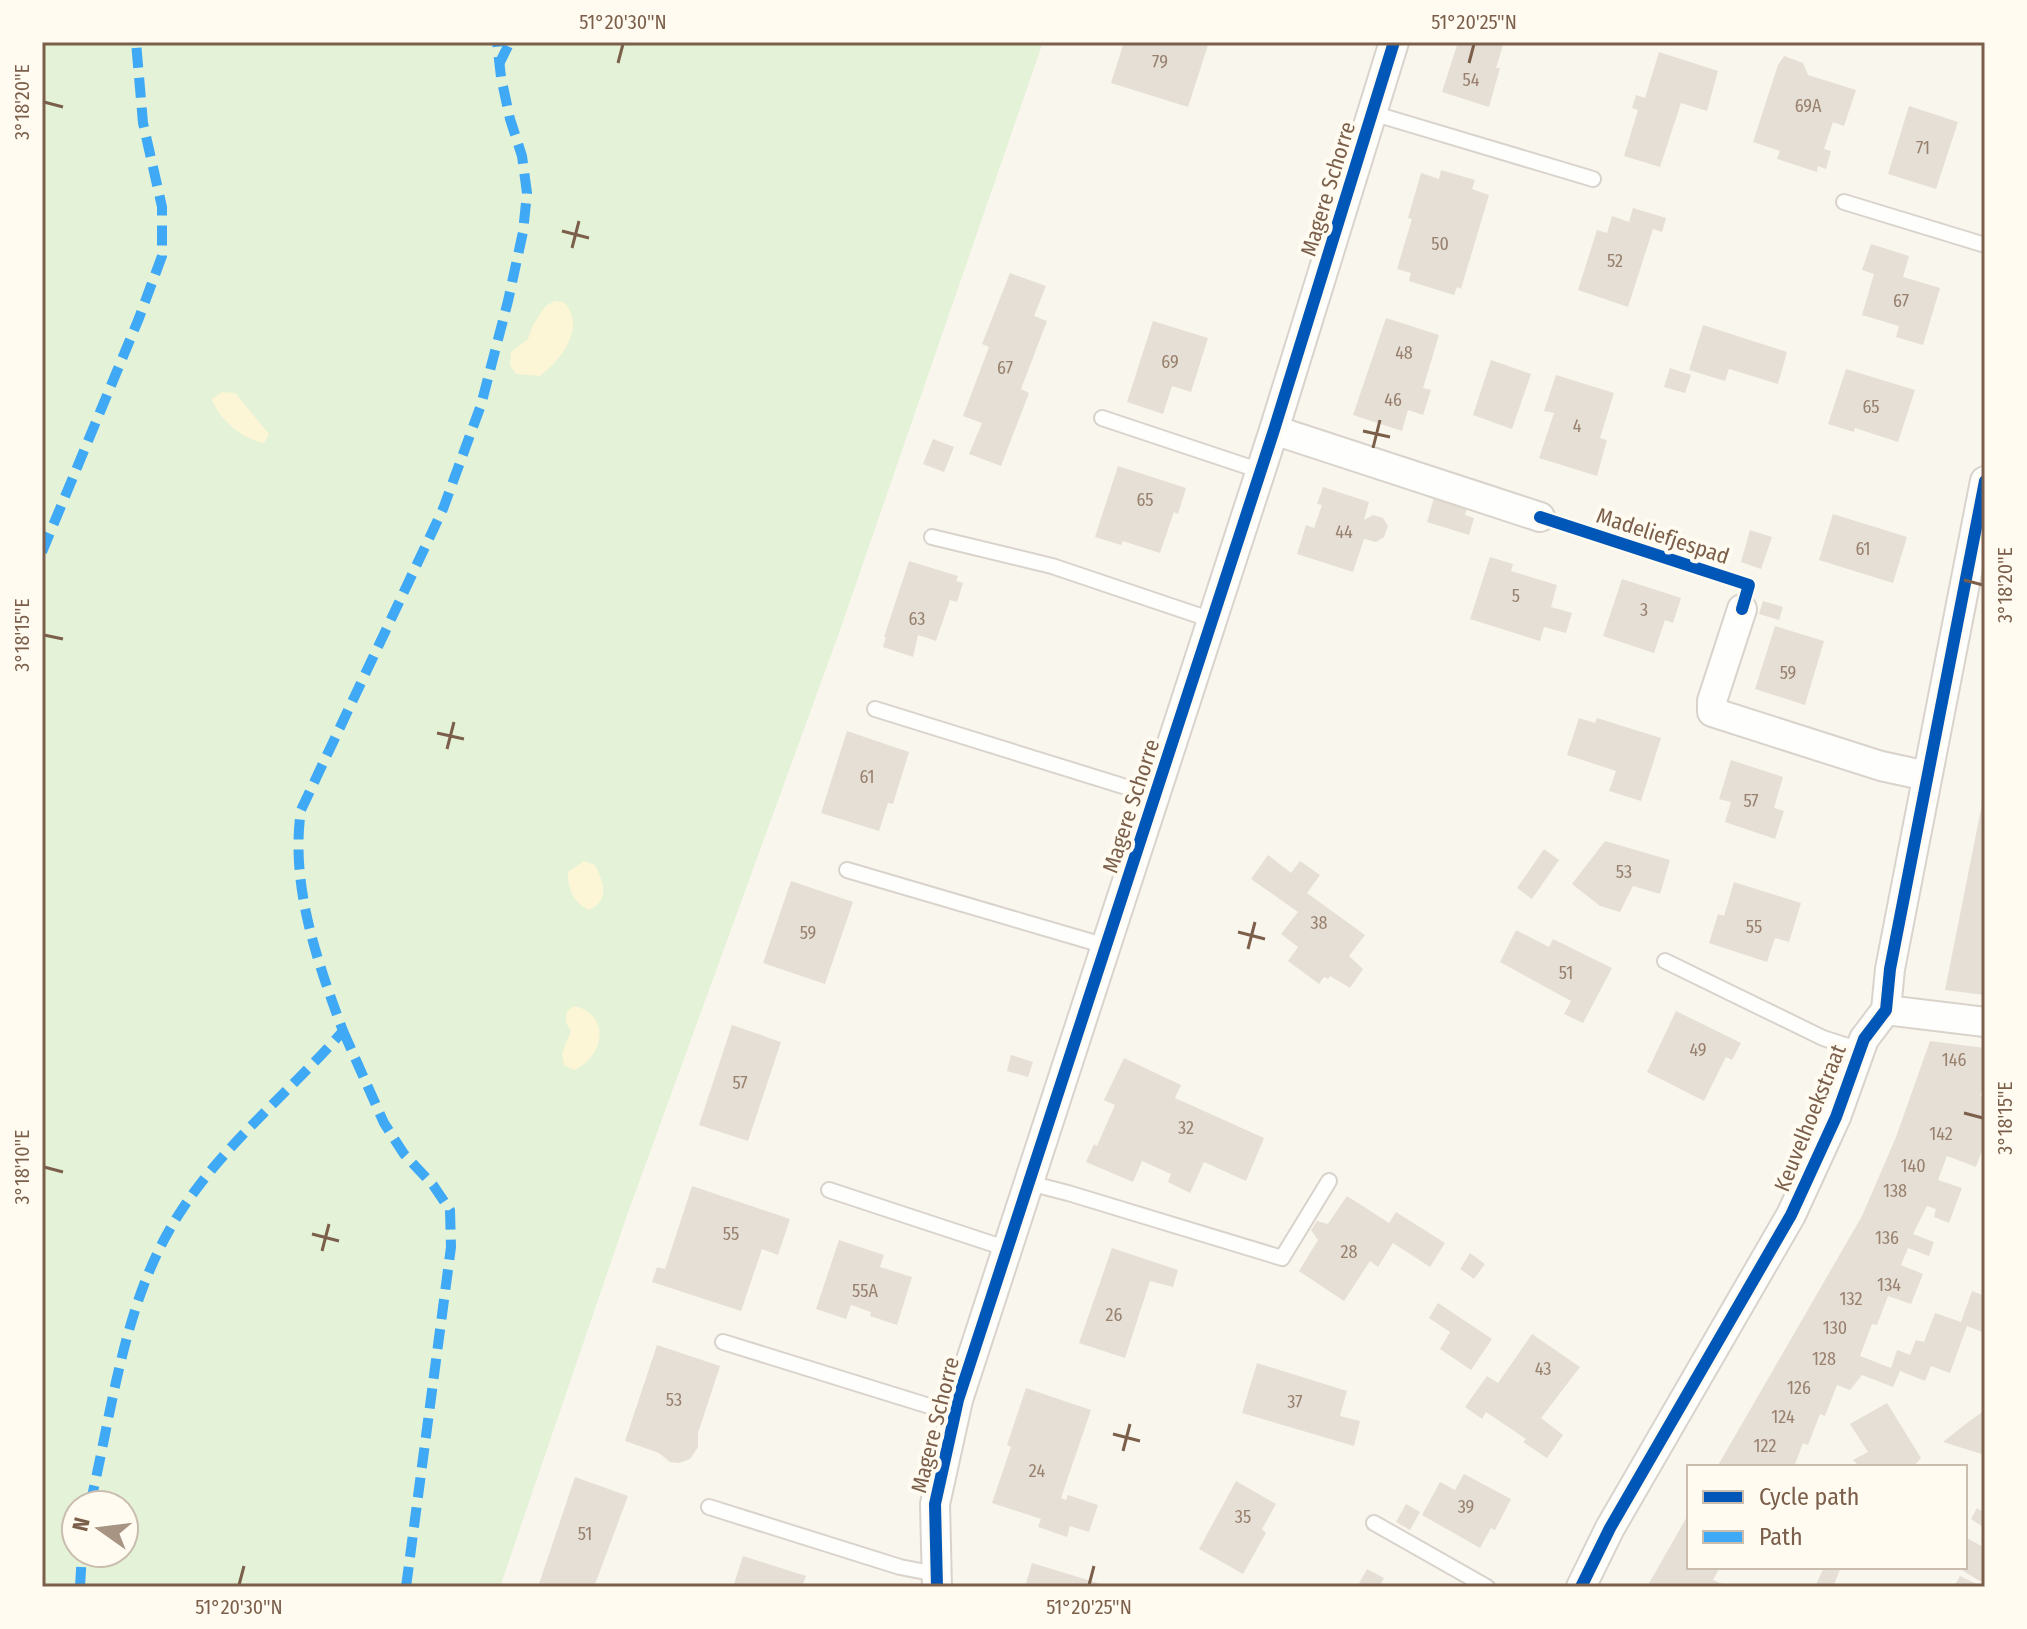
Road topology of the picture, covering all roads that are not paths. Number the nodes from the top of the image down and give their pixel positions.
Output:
1 (1394, 42) edge
2 (1372, 113) junction
3 (1593, 179) dead end
4 (1844, 202) dead end
5 (1985, 245) edge
6 (1102, 418) dead end
7 (1274, 430) junction
8 (1261, 471) junction
9 (1985, 481) edge
10 (1540, 517) dead end
11 (932, 537) dead end
12 (1742, 609) dead end
13 (1212, 620) junction
14 (875, 709) dead end
15 (1927, 776) junction
16 (1155, 796) junction
17 (847, 870) dead end
18 (1106, 946) junction
19 (1665, 961) dead end
20 (1886, 1010) junction
21 (1985, 1022) edge
22 (1860, 1050) junction
23 (1329, 1181) dead end
24 (1029, 1183) junction
25 (829, 1190) dead end
26 (1008, 1249) junction
27 (723, 1342) dead end
28 (955, 1414) junction
29 (709, 1507) dead end
30 (1374, 1523) dead end
31 (936, 1581) edge
32 (1487, 1587) edge
33 (1581, 1587) edge

1 - 2 street, Magere Schorre
2 - 3 lane
2 - 7 street, Magere Schorre
4 - 5 lane
6 - 8 lane
7 - 8 street, Magere Schorre
7 - 10 street
8 - 13 street, Magere Schorre
9 - 15 street
11 - 13 lane
12 - 15 street
13 - 16 street, Magere Schorre
14 - 16 lane
15 - 20 street
16 - 18 street, Magere Schorre
17 - 18 lane
18 - 24 street, Magere Schorre
19 - 22 lane
20 - 21 street
20 - 22 street, Keuvelhoekstraat
22 - 33 street, Keuvelhoekstraat
23 - 24 lane
24 - 26 street, Magere Schorre
25 - 26 lane
26 - 28 street, Magere Schorre
27 - 28 lane
28 - 31 street, Magere Schorre
29 - 31 lane
30 - 32 lane

